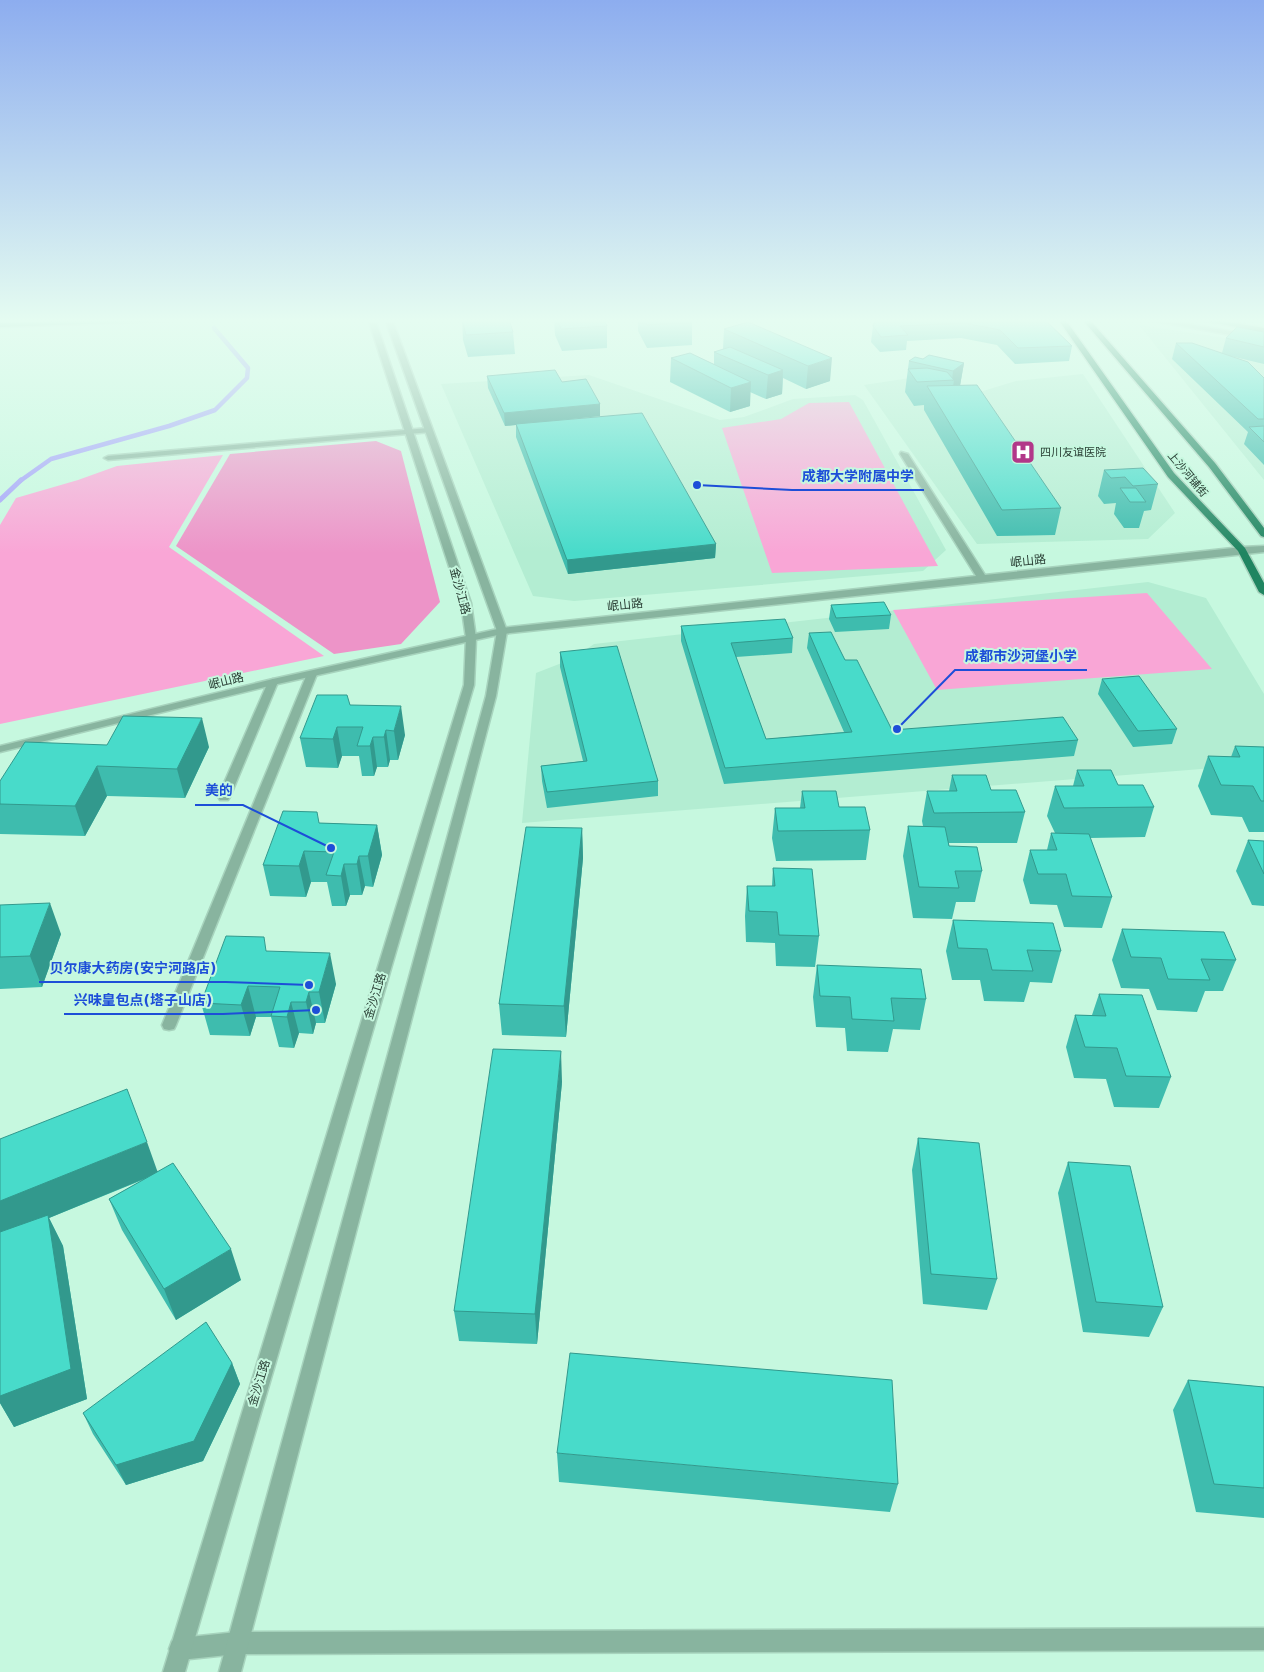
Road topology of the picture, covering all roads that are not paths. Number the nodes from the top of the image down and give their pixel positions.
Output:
1 (397, 397) edge
2 (416, 397) edge
3 (1118, 397) edge
4 (1153, 397) edge
5 (428, 430) junction
6 (409, 432) junction
7 (904, 454) dead end
8 (108, 458) dead end
9 (1264, 534) edge
10 (1264, 549) edge
11 (1242, 550) junction
12 (982, 578) junction
13 (1264, 592) edge
14 (502, 631) junction
15 (471, 638) junction
16 (312, 674) junction
17 (273, 682) junction
18 (0, 749) edge
19 (224, 797) dead end
20 (169, 1025) dead end
21 (1264, 1639) edge
22 (237, 1643) junction
23 (180, 1649) junction
24 (174, 1672) edge
25 (230, 1672) edge

1 - 6 street, 金沙江路
2 - 5 street
3 - 11 main road, 上沙河铺街
4 - 9 main road, 上沙河铺街
5 - 6 street
5 - 14 street
6 - 8 street
6 - 15 street, 金沙江路
7 - 12 street
10 - 11 street, 岷山路
11 - 12 street, 岷山路
11 - 13 main road, 上沙河铺街
12 - 14 street, 岷山路
14 - 15 street, 岷山路
14 - 22 street
15 - 16 street, 岷山路
15 - 23 street, 金沙江路
16 - 17 street, 岷山路
16 - 20 street
17 - 18 street, 岷山路
17 - 19 street
21 - 22 street
22 - 23 street
22 - 25 street
23 - 24 street, 金沙江路

